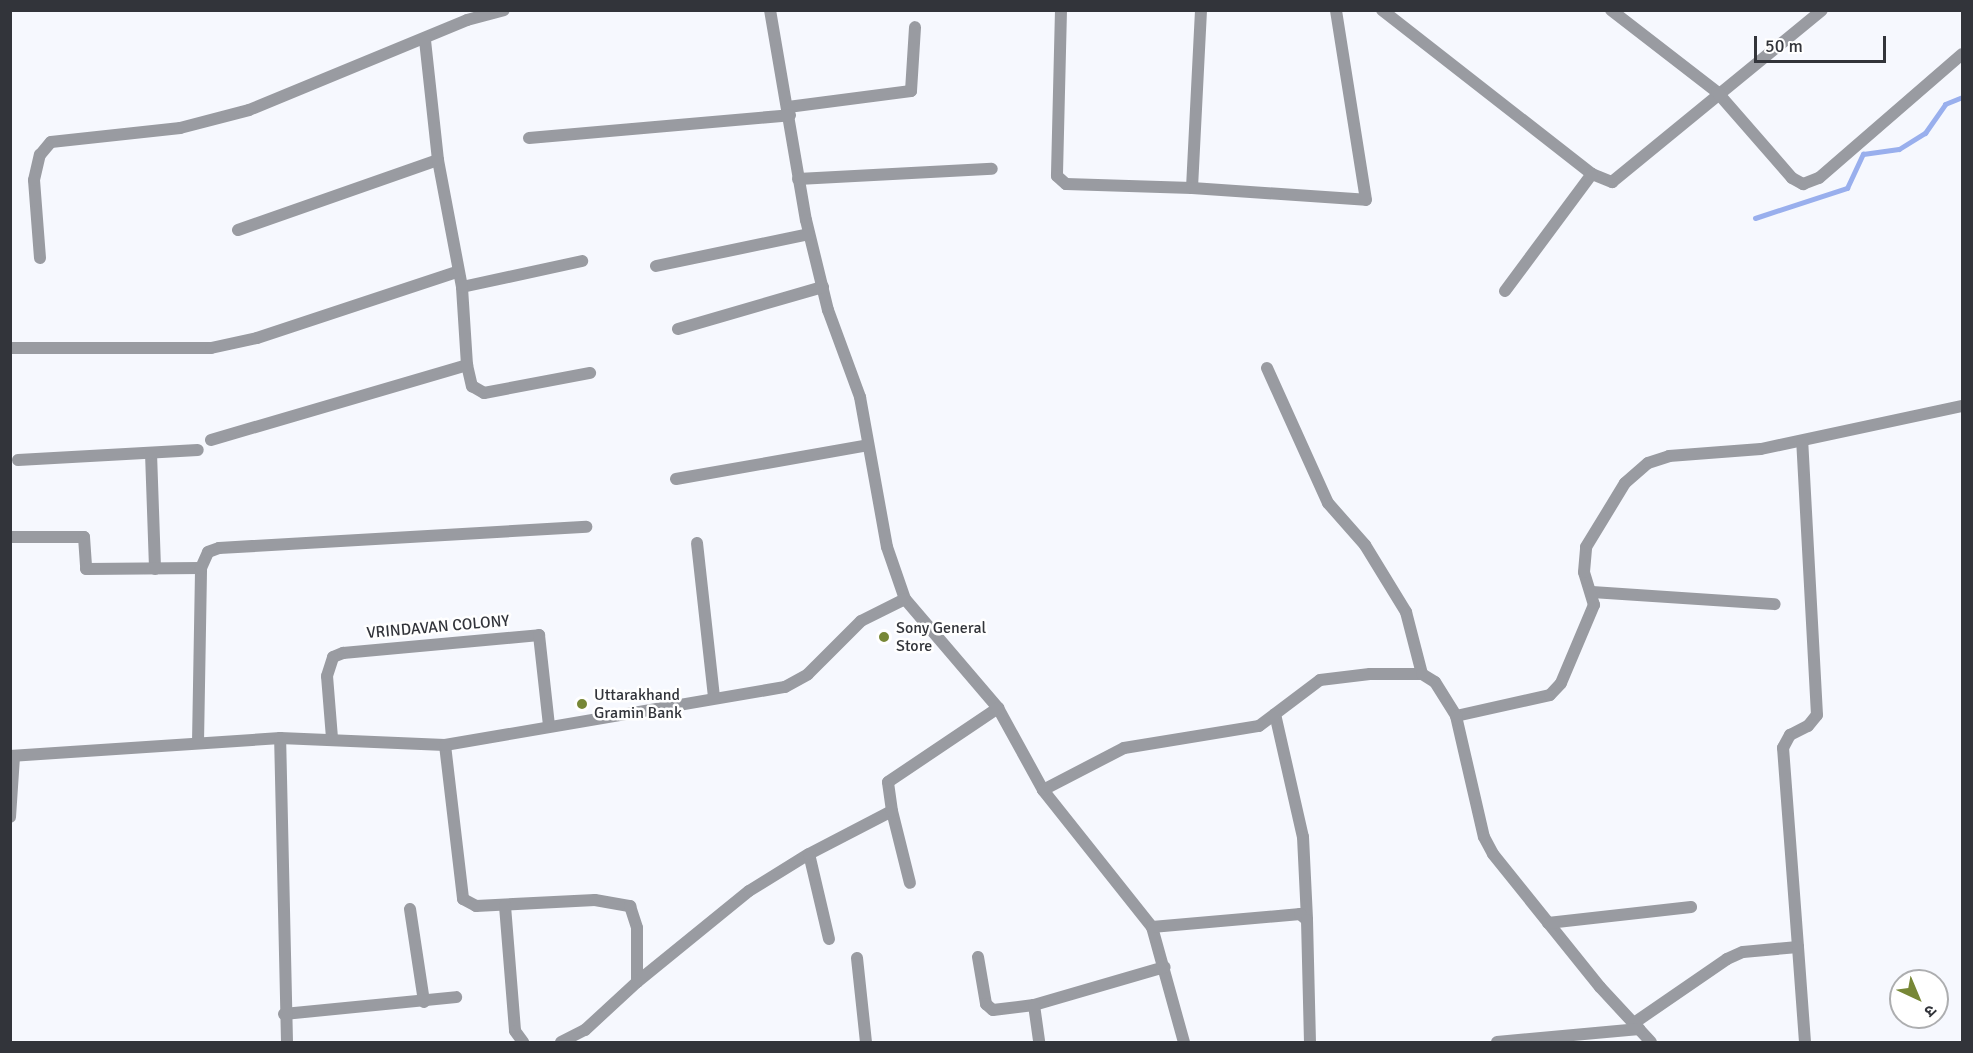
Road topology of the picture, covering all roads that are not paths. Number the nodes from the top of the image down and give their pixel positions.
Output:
1 (504, 10) edge
2 (770, 10) edge
3 (1061, 10) edge
4 (1201, 10) edge
5 (1336, 10) edge
6 (1382, 10) edge
7 (1611, 10) edge
8 (1822, 10) edge
9 (915, 27) dead end
10 (424, 40) junction
11 (1962, 54) edge
12 (1717, 92) junction
13 (789, 111) junction
14 (529, 138) dead end
15 (438, 160) junction
16 (992, 169) dead end
17 (1592, 174) junction
18 (798, 179) junction
19 (1192, 188) junction
20 (238, 230) dead end
21 (809, 234) junction
22 (40, 258) dead end
23 (582, 261) dead end
24 (656, 266) dead end
25 (457, 272) junction
26 (462, 287) junction
27 (823, 287) junction
28 (1505, 291) dead end
29 (678, 329) dead end
30 (10, 348) edge
31 (467, 365) junction
32 (1267, 368) dead end
33 (590, 373) dead end
34 (1962, 406) edge
35 (211, 440) dead end
36 (1802, 442) junction
37 (868, 445) junction
38 (198, 450) dead end
39 (151, 453) junction
40 (18, 460) dead end
41 (676, 479) dead end
42 (586, 527) dead end
43 (10, 537) edge
44 (697, 543) dead end
45 (155, 568) junction
46 (201, 568) junction
47 (1592, 592) junction
48 (905, 599) junction
49 (1775, 604) dead end
50 (1422, 674) junction
51 (714, 698) junction
52 (998, 708) junction
53 (1275, 714) junction
54 (1456, 716) junction
55 (549, 726) junction
56 (280, 738) junction
57 (332, 738) junction
58 (198, 743) junction
59 (445, 745) junction
60 (12, 756) edge
61 (1043, 790) junction
62 (892, 811) junction
63 (10, 817) edge
64 (809, 854) junction
65 (910, 883) dead end
66 (505, 906) junction
67 (1691, 907) dead end
68 (410, 909) dead end
69 (1307, 920) junction
70 (1548, 923) junction
71 (1152, 927) junction
72 (829, 939) dead end
73 (1798, 947) junction
74 (978, 957) dead end
75 (857, 958) dead end
76 (1165, 967) junction
77 (637, 982) junction
78 (456, 997) dead end
79 (424, 1002) junction
80 (1035, 1005) junction
81 (284, 1014) junction
82 (1637, 1026) junction
83 (287, 1042) edge
84 (522, 1042) edge
85 (561, 1042) edge
86 (867, 1042) edge
87 (1039, 1042) edge
88 (1184, 1042) edge
89 (1310, 1042) edge
90 (1497, 1042) edge
91 (1650, 1042) edge
92 (1804, 1042) edge

1 - 10 street
2 - 13 street
3 - 19 street
4 - 19 street
5 - 19 street
6 - 17 street
7 - 12 street
8 - 12 street
9 - 13 street
10 - 15 street
10 - 22 street
11 - 12 street
12 - 17 street
13 - 14 street
13 - 18 street
15 - 20 street
15 - 25 street
16 - 18 street
17 - 28 street
18 - 21 street
21 - 24 street
21 - 27 street
23 - 26 street
25 - 26 street
25 - 30 street
26 - 31 street
27 - 29 street
27 - 37 street
31 - 33 street
31 - 35 street
32 - 50 street
34 - 36 street
36 - 47 street
36 - 73 street
37 - 41 street
37 - 48 street
38 - 39 street
39 - 40 street
39 - 45 street
42 - 46 street
43 - 45 street
44 - 51 street
45 - 46 street
46 - 58 street
47 - 49 street
47 - 54 street
48 - 51 street
48 - 52 street
50 - 53 street
50 - 54 street
51 - 55 street
52 - 61 street
52 - 62 street
53 - 61 street
53 - 69 street
54 - 70 street
55 - 57 street, VRINDAVAN COLONY
55 - 59 street
56 - 57 street
56 - 58 street
56 - 81 street
57 - 59 street
58 - 60 street
59 - 66 street
60 - 63 street
61 - 71 street
62 - 64 street
62 - 65 street
64 - 72 street
64 - 77 street
66 - 77 street
66 - 84 street
67 - 70 street
68 - 79 street
69 - 71 street
69 - 89 street
70 - 82 street
71 - 76 street
73 - 82 street
73 - 92 street
74 - 80 street
75 - 86 street
76 - 80 street
76 - 88 street
77 - 85 street
78 - 79 street
79 - 81 street
80 - 87 street
81 - 83 street
82 - 90 street
82 - 91 street

